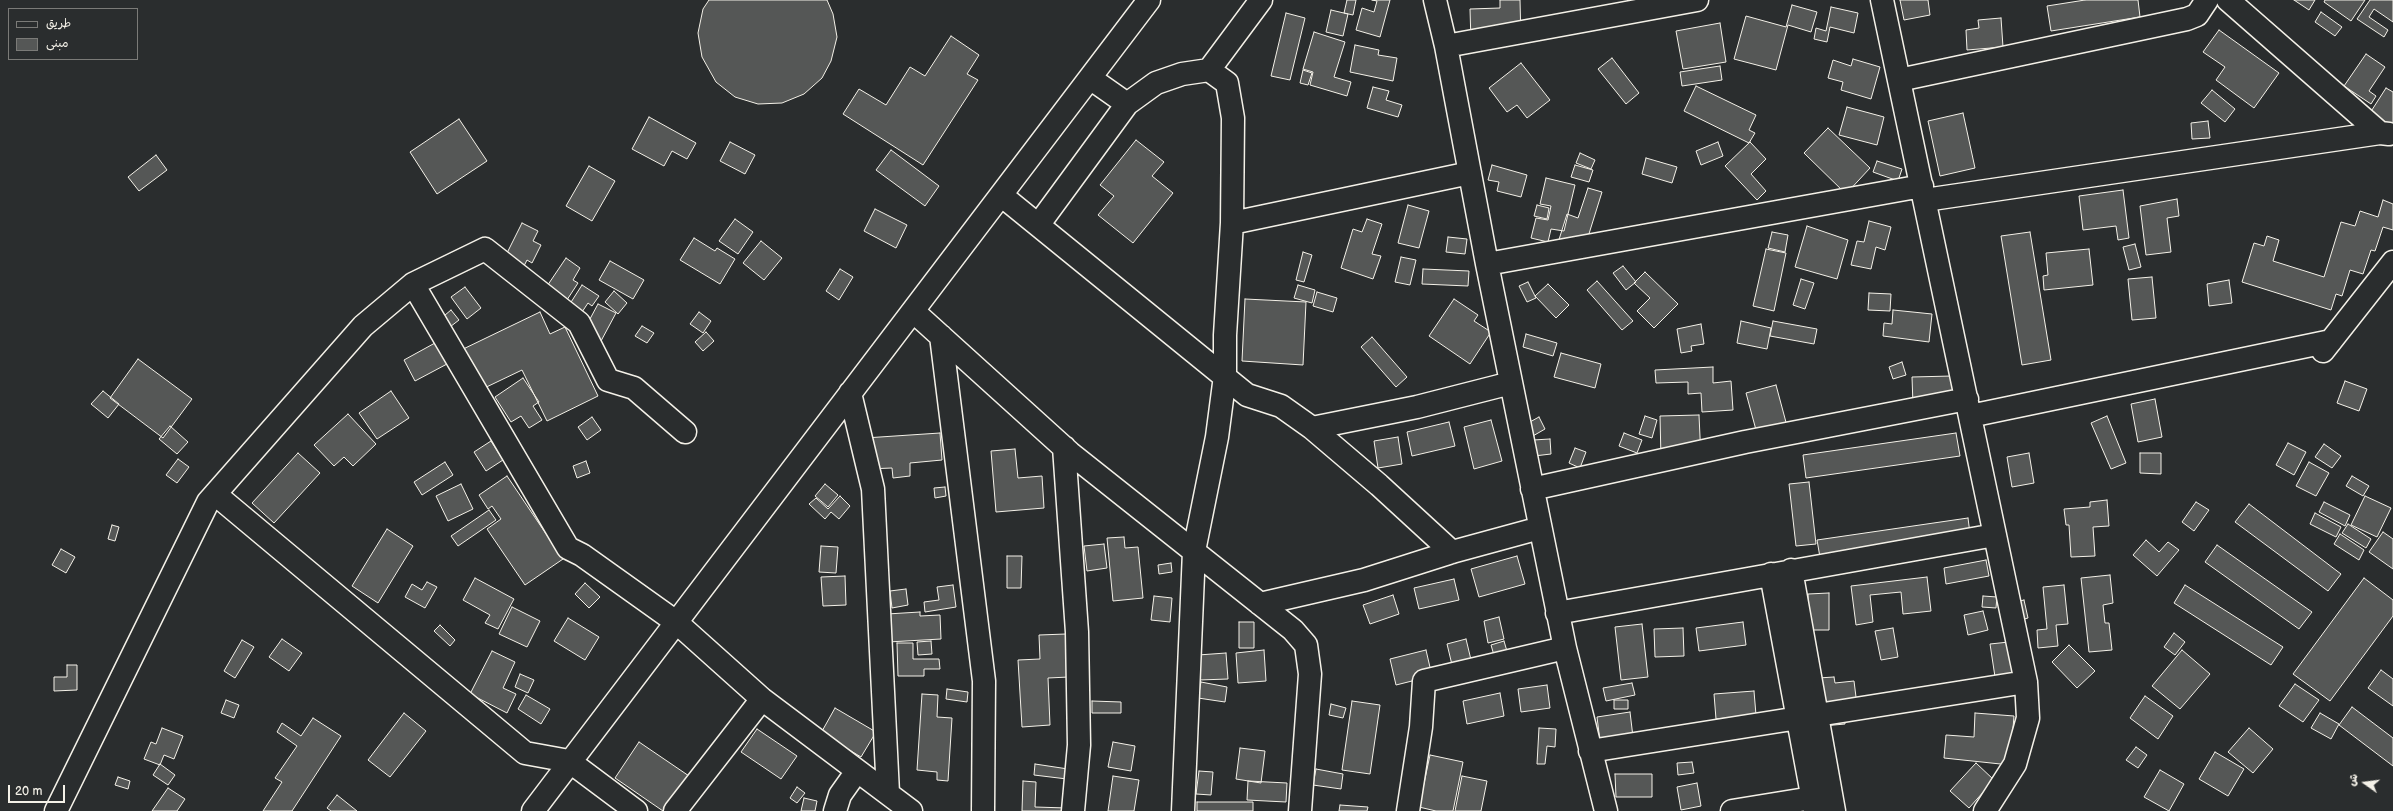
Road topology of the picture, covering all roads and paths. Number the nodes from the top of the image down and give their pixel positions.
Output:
1 (1149, 0) edge
2 (1261, 0) edge
3 (1435, 0) edge
4 (1697, 0) edge
5 (1882, 0) edge
6 (2207, 0) edge
7 (2228, 0) edge
8 (1446, 46) junction
9 (1209, 70) junction
10 (1090, 78) junction
11 (1899, 80) junction
12 (1127, 104) junction
13 (2387, 134) edge
14 (1470, 173) junction
15 (1923, 193) junction
16 (1001, 196) junction
17 (1232, 223) junction
18 (1039, 224) junction
19 (2393, 262) edge
20 (1487, 264) junction
21 (413, 284) junction
22 (913, 311) junction
23 (941, 336) junction
24 (1226, 376) junction
25 (1511, 383) junction
26 (850, 393) junction
27 (1968, 408) junction
28 (1312, 428) junction
29 (685, 432) dead end
30 (1064, 448) junction
31 (1532, 489) junction
32 (215, 494) junction
33 (1540, 528) junction
34 (1995, 535) junction
35 (1194, 551) junction
36 (1452, 552) junction
37 (1781, 572) junction
38 (1260, 604) junction
39 (1557, 613) junction
40 (676, 622) junction
41 (1565, 648) junction
42 (2026, 682) junction
43 (762, 699) junction
44 (1807, 716) junction
45 (1590, 751) junction
46 (570, 761) junction
47 (857, 771) junction
48 (888, 793) junction
49 (1814, 804) edge
50 (835, 806) edge
51 (56, 811) edge
52 (533, 811) edge
53 (636, 811) edge
54 (675, 811) edge
55 (911, 811) edge
56 (983, 811) edge
57 (1073, 811) edge
58 (1183, 811) edge
59 (1300, 811) edge
60 (1408, 811) edge
61 (1606, 811) edge
62 (1732, 811) edge
63 (1834, 811) edge
64 (1985, 811) edge

1 - 10 street
2 - 9 street
3 - 8 street
4 - 8 street
5 - 11 street
6 - 11 street
7 - 13 street
8 - 14 street
9 - 12 street
9 - 17 street
10 - 12 street
10 - 16 street
11 - 15 street
12 - 18 street
13 - 15 street
14 - 17 street
14 - 20 street
15 - 20 street
15 - 27 street
16 - 18 street
16 - 22 street
17 - 24 street
18 - 24 street
19 - 27 street
20 - 25 street
21 - 29 street
21 - 32 street
21 - 40 street
22 - 23 street
22 - 26 street
23 - 30 street
23 - 56 street
24 - 28 street
24 - 35 street
25 - 28 street
25 - 31 street
26 - 40 street
26 - 48 street
27 - 31 street
27 - 34 street
28 - 36 street
30 - 35 street
30 - 57 street
31 - 33 street
32 - 46 street
32 - 51 street
33 - 36 street
33 - 39 street
34 - 37 street
34 - 42 street
35 - 38 street
35 - 58 street
36 - 38 street
37 - 39 street
37 - 44 street
38 - 59 street
39 - 41 street
40 - 43 street
40 - 46 street
41 - 45 street
41 - 60 street
42 - 44 street
42 - 64 street
43 - 47 street
43 - 54 street
44 - 45 street
44 - 49 street
44 - 63 street
45 - 61 street
46 - 52 street
46 - 53 street
47 - 48 street
47 - 50 street
48 - 55 street
49 - 62 street

